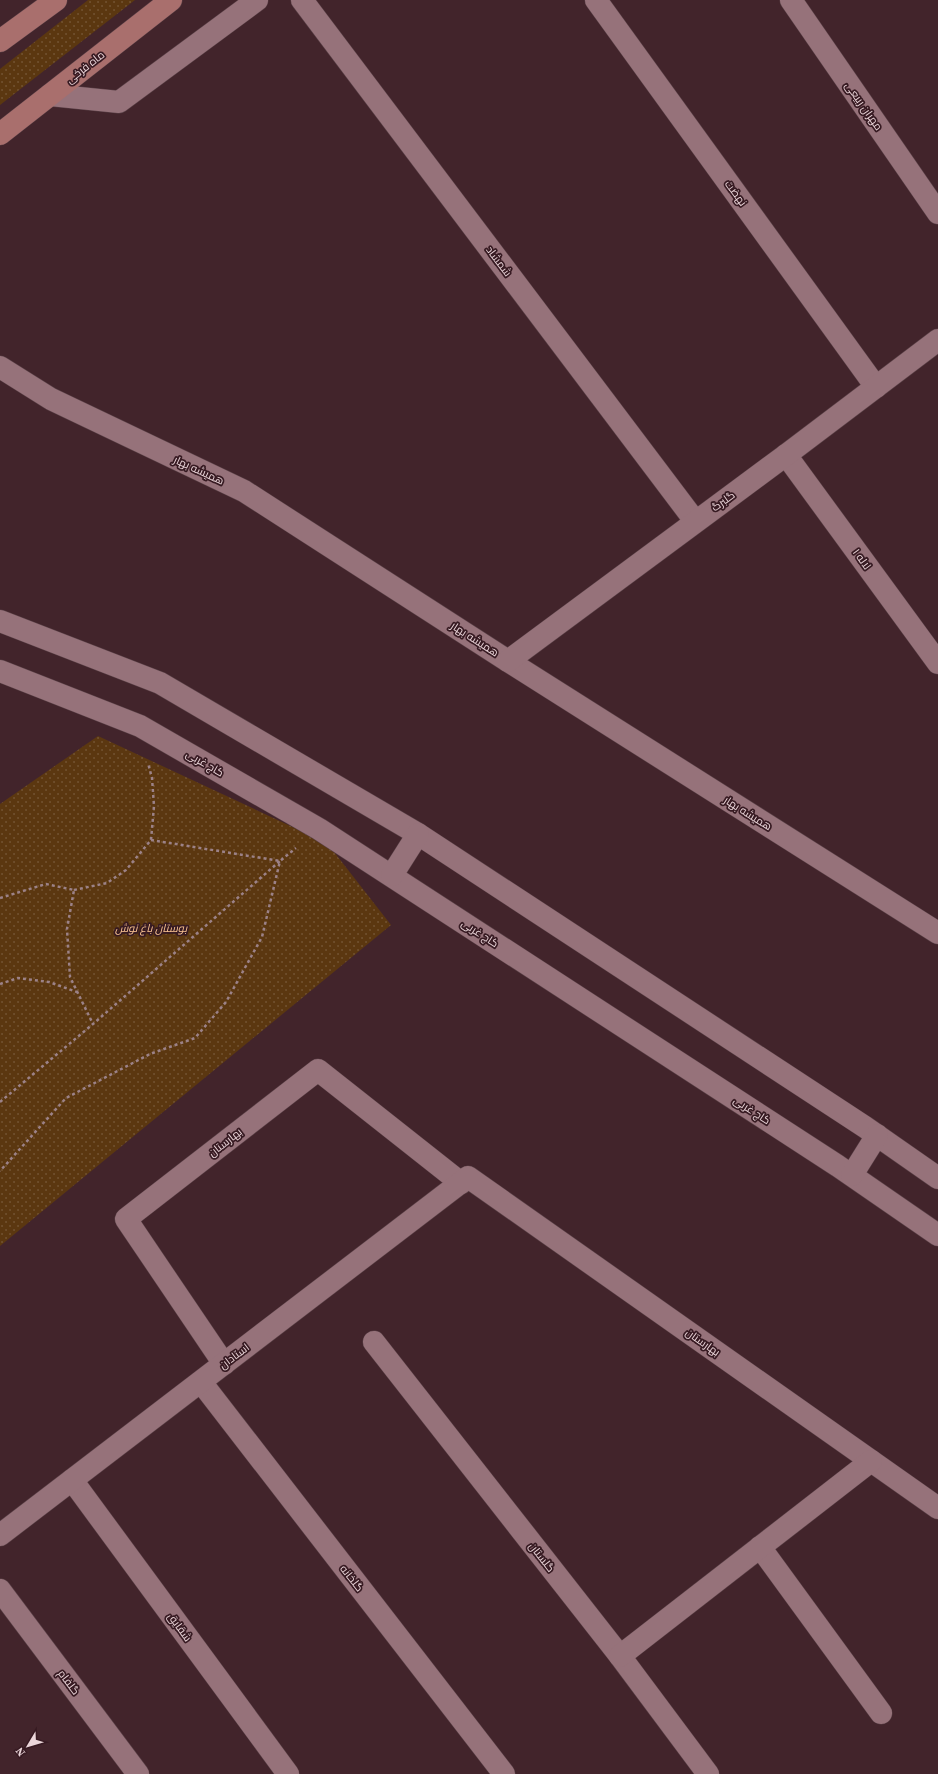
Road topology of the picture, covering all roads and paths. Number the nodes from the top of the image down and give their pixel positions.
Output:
1 (56, 0) edge
2 (171, 0) edge
3 (256, 0) edge
4 (302, 0) edge
5 (596, 0) edge
6 (791, 0) edge
7 (0, 41) edge
8 (50, 95) junction
9 (0, 134) edge
10 (938, 213) edge
11 (938, 340) edge
12 (0, 367) edge
13 (876, 387) junction
14 (786, 455) junction
15 (695, 521) junction
16 (0, 621) edge
17 (508, 661) junction
18 (938, 663) edge
19 (0, 671) edge
20 (147, 759) dead end
21 (418, 834) junction
22 (151, 840) junction
23 (280, 861) junction
24 (392, 875) junction
25 (74, 890) junction
26 (0, 898) edge
27 (938, 933) edge
28 (0, 984) edge
29 (78, 993) junction
30 (93, 1024) junction
31 (0, 1102) edge
32 (877, 1135) junction
33 (0, 1171) edge
34 (852, 1175) junction
35 (938, 1178) edge
36 (464, 1180) junction
37 (938, 1235) edge
38 (374, 1342) dead end
39 (224, 1364) junction
40 (201, 1382) junction
41 (871, 1461) junction
42 (72, 1480) junction
43 (938, 1508) edge
44 (0, 1535) edge
45 (760, 1547) junction
46 (0, 1590) edge
47 (620, 1656) junction
48 (881, 1713) dead end
49 (138, 1774) edge
50 (288, 1774) edge
51 (504, 1774) edge
52 (708, 1774) edge

1 - 7 main road
2 - 8 main road, ماه فرخی
3 - 8 street
4 - 15 street, شمشاد
5 - 13 street, نهضت
6 - 10 street, مهران ربیعی
8 - 9 main road, ماه فرخی
11 - 13 street, گلبرگ
12 - 17 street, همیشه بهار
13 - 14 street, گلبرگ
14 - 15 street, گلبرگ
14 - 18 street, لاله ۱
15 - 17 street, گلبرگ
16 - 21 street
17 - 27 street, همیشه بهار
19 - 24 street, کاج غربی
20 - 22 path
21 - 24 street
21 - 32 street
22 - 23 path
22 - 25 path
23 - 30 path
23 - 33 path
24 - 34 street, کاج غربی
25 - 26 path
25 - 29 path
28 - 29 path
29 - 30 path
30 - 31 path
32 - 34 street
32 - 35 street
34 - 37 street, کاج غربی
36 - 39 street, استادان
36 - 39 street, بهارستان
36 - 41 street, بهارستان
38 - 47 street, گلستان
39 - 40 street, استادان
40 - 42 street, استادان
40 - 51 street, گلخانه
41 - 43 street, بهارستان
41 - 45 street
42 - 44 street, استادان
42 - 50 street, شقایق
45 - 47 street
45 - 48 street
46 - 49 street, گلفام
47 - 52 street, گلستان

